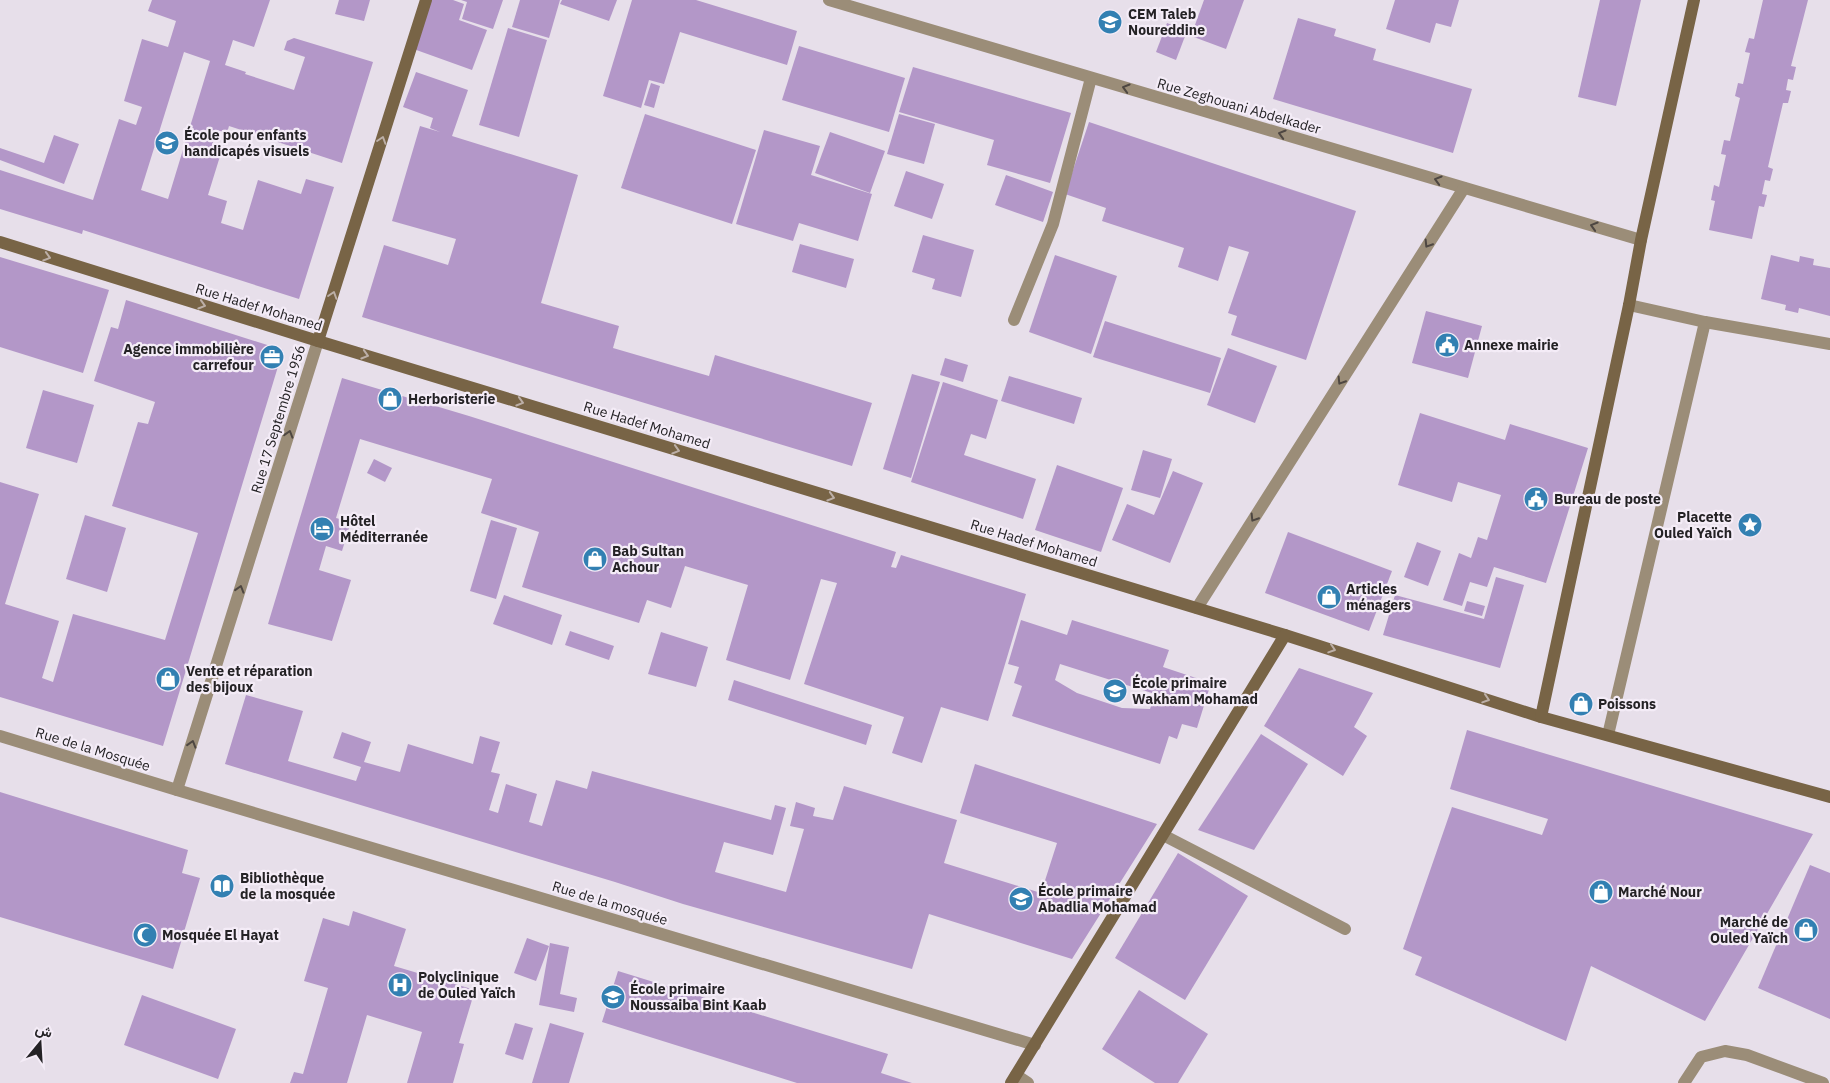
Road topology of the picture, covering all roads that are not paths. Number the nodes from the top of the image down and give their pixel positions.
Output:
1 (426, 0) edge
2 (829, 0) edge
3 (1694, 0) edge
4 (1091, 78) junction
5 (1464, 188) junction
6 (1641, 240) junction
7 (0, 242) edge
8 (1628, 305) junction
9 (1014, 320) dead end
10 (1704, 322) junction
11 (318, 341) junction
12 (1830, 344) edge
13 (1197, 608) junction
14 (1285, 634) junction
15 (1542, 717) junction
16 (0, 736) edge
17 (1608, 736) junction
18 (177, 790) junction
19 (1830, 797) edge
20 (1163, 835) junction
21 (1345, 929) dead end
22 (1035, 1045) junction
23 (1014, 1079) edge
24 (1028, 1083) edge
25 (1684, 1083) edge
26 (1823, 1083) edge

11 -> 1 street, Rue 17 Septembre 1956
2 - 4 street, Rue Zeghouani Abdelkader
3 - 6 street
5 -> 4 street, Rue Zeghouani Abdelkader
4 - 9 street
6 -> 5 street, Rue Zeghouani Abdelkader
5 -> 13 street
6 - 8 street
7 -> 11 street, Rue Hadef Mohamed
8 - 10 street
8 - 15 street
10 - 12 street
10 - 17 street
11 -> 13 street, Rue Hadef Mohamed
18 -> 11 street, Rue 17 Septembre 1956
13 - 14 street, Rue Hadef Mohamed
14 -> 15 street, Rue Hadef Mohamed
14 - 20 street
15 - 17 street, Rue Hadef Mohamed
16 - 18 street, Rue de la Mosquée
17 - 19 street, Rue Hadef Mohamed
18 - 22 street, Rue de la mosquée
20 - 21 street
20 - 22 street
22 - 23 street
23 - 24 street
25 - 26 street

